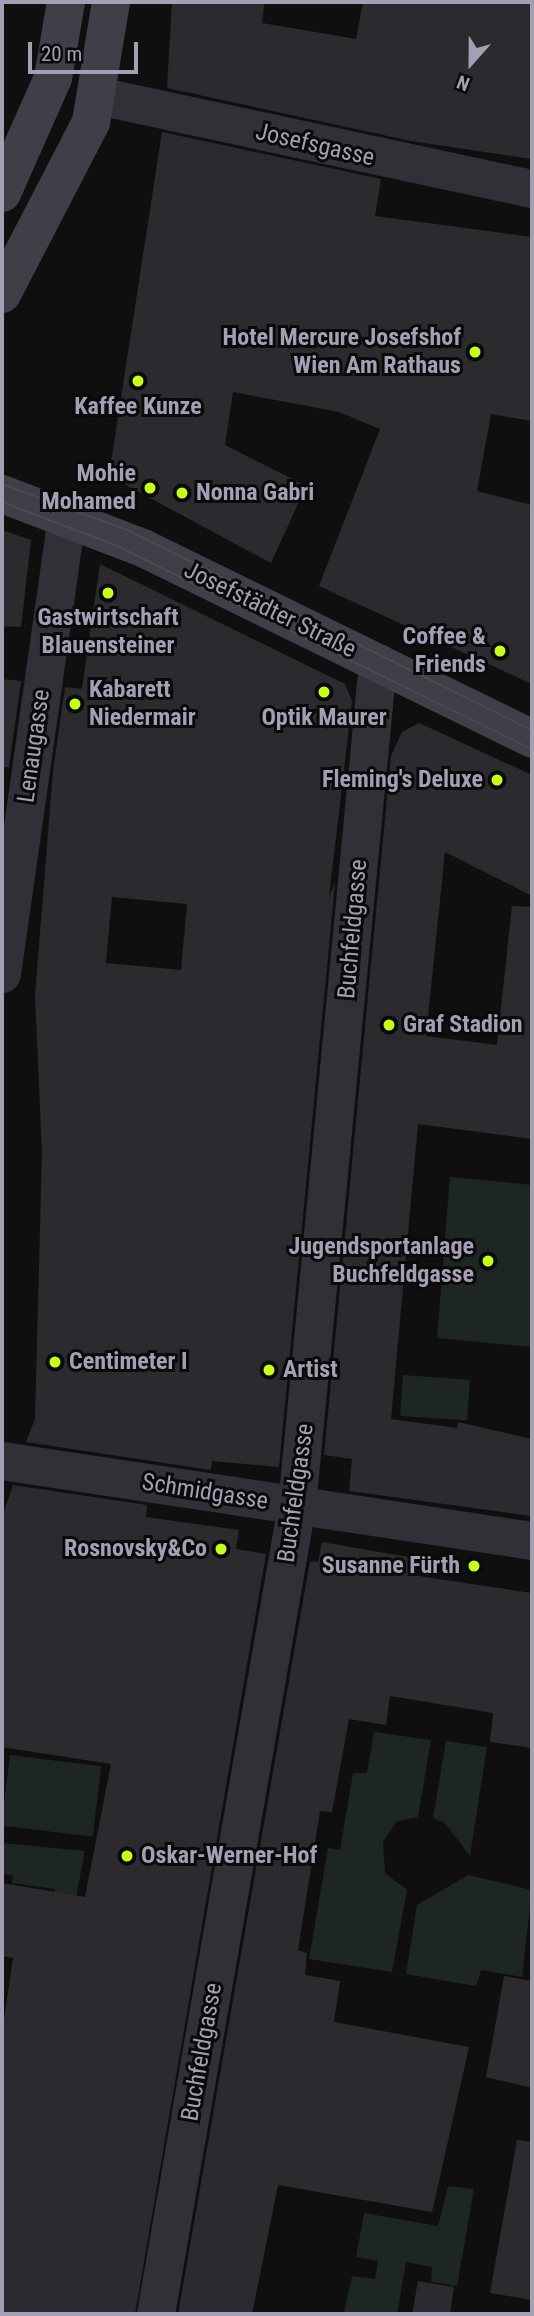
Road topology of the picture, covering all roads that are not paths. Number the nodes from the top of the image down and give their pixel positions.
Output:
1 (66, 2) edge
2 (111, 2) edge
3 (98, 96) junction
4 (532, 189) edge
5 (2, 193) edge
6 (2, 294) edge
7 (2, 494) edge
8 (73, 519) junction
9 (379, 663) junction
10 (532, 739) edge
11 (2, 974) edge
12 (2, 1461) edge
13 (297, 1506) junction
14 (532, 1541) edge
15 (156, 2314) edge

1 - 5 street
2 - 3 street
3 - 4 street, Josefsgasse
3 - 6 street
7 - 8 street, Josefstädter Straße
8 - 9 street, Josefstädter Straße
8 - 11 street, Lenaugasse
9 - 10 street, Josefstädter Straße
9 - 13 street, Buchfeldgasse
12 - 13 street, Schmidgasse
13 - 14 street, Schmidgasse
13 - 15 street, Buchfeldgasse

